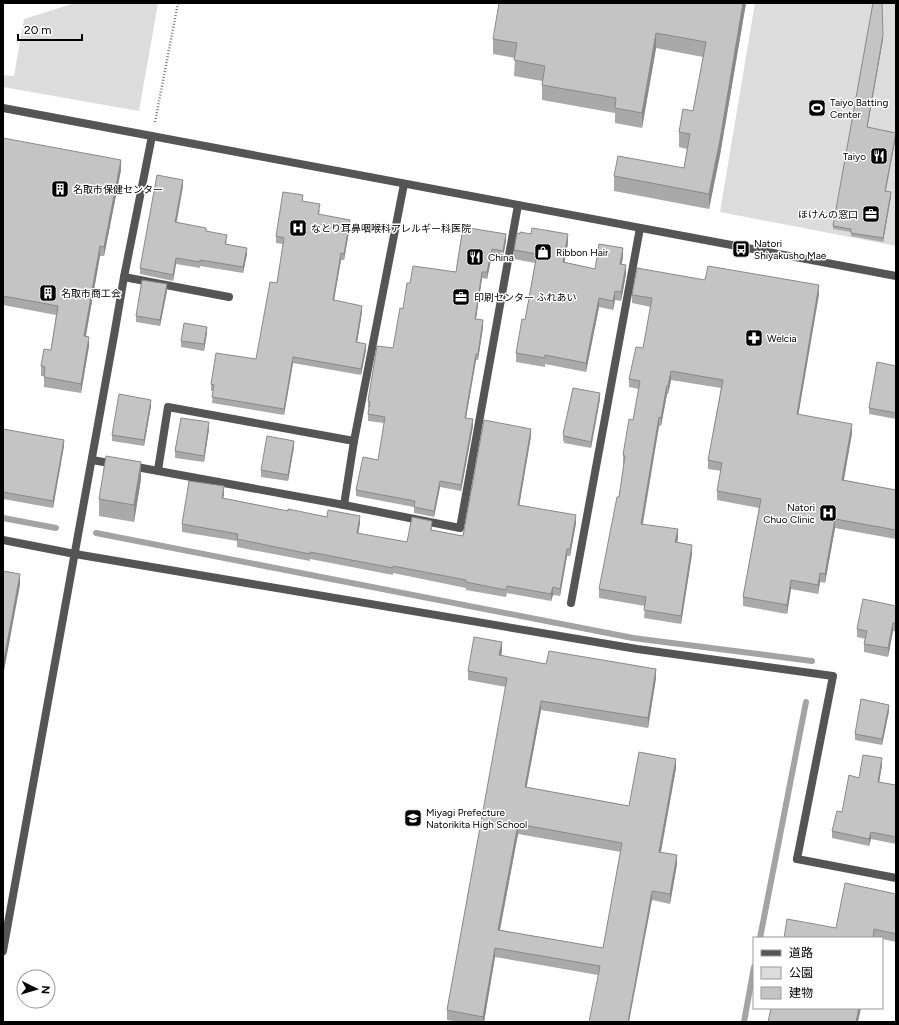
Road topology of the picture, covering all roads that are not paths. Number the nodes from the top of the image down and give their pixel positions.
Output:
1 (3, 108) edge
2 (152, 136) junction
3 (404, 184) junction
4 (518, 205) junction
5 (640, 228) junction
6 (896, 276) edge
7 (124, 277) junction
8 (229, 297) dead end
9 (354, 441) junction
10 (92, 460) junction
11 (158, 470) junction
12 (344, 505) junction
13 (3, 540) edge
14 (74, 554) junction
15 (571, 603) dead end
16 (896, 878) edge
17 (3, 951) edge

1 - 2 street
2 - 3 street
2 - 7 street
3 - 4 street
3 - 9 street
4 - 5 street
4 - 12 street
5 - 6 street
5 - 15 street
7 - 8 street
7 - 10 street
9 - 11 street
9 - 12 street
10 - 11 street
10 - 14 street
11 - 12 street
13 - 14 street
14 - 16 street
14 - 17 street

